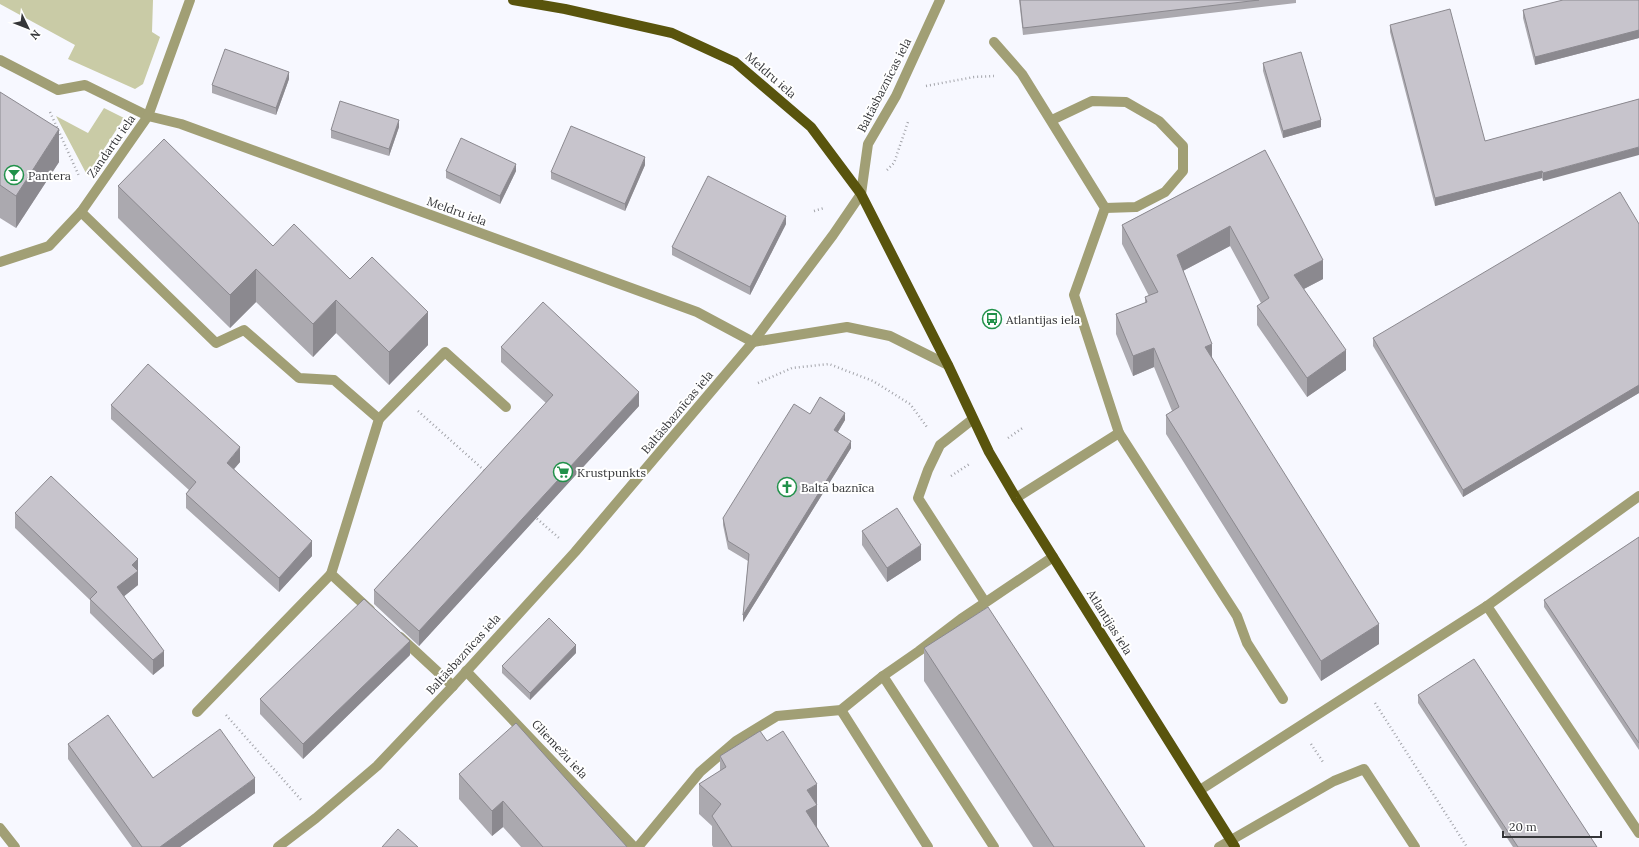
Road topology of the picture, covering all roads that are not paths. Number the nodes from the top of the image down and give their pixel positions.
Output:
1 (190, 0) edge
2 (513, 0) edge
3 (940, 0) edge
4 (994, 42) dead end
5 (0, 60) edge
6 (148, 116) junction
7 (1052, 120) junction
8 (861, 194) junction
9 (1105, 208) junction
10 (81, 212) junction
11 (3, 258) edge
12 (753, 342) junction
13 (948, 365) junction
14 (506, 407) dead end
15 (379, 419) junction
16 (973, 419) junction
17 (1119, 433) junction
18 (1639, 496) edge
19 (1016, 498) junction
20 (1053, 557) junction
21 (331, 574) junction
22 (985, 602) junction
23 (1487, 606) junction
24 (376, 615) edge
25 (393, 631) edge
26 (466, 671) junction
27 (883, 676) junction
28 (453, 686) junction
29 (1283, 699) dead end
30 (841, 710) junction
31 (197, 712) dead end
32 (1200, 790) junction
33 (0, 828) edge
34 (1639, 833) edge
35 (1233, 843) edge
36 (15, 847) edge
37 (278, 847) edge
38 (634, 847) edge
39 (638, 847) edge
40 (928, 847) edge
41 (994, 847) edge
42 (1219, 847) edge
43 (1415, 847) edge

1 - 6 street, Zandartu iela
2 - 8 main road, Meldru iela
3 - 8 street, Baltāsbaznīcas iela
4 - 7 street
5 - 6 street, Meldru iela
6 - 10 street, Zandartu iela
6 - 12 street, Meldru iela
7 - 9 street
7 - 9 street
8 - 12 street, Baltāsbaznīcas iela
8 - 13 main road, Atlantijas iela
9 - 17 street
10 - 11 street, Zandartu iela
10 - 15 street
12 - 13 street
12 - 26 street, Baltāsbaznīcas iela
13 - 16 main road, Atlantijas iela
14 - 15 street
15 - 21 street
16 - 19 main road, Atlantijas iela
16 - 22 street
17 - 19 street
17 - 29 street
18 - 23 street
19 - 20 main road, Atlantijas iela
20 - 22 street
20 - 32 main road, Atlantijas iela
21 - 24 street
21 - 31 street
22 - 27 street
23 - 32 street
23 - 34 street
25 - 28 street
26 - 28 street, Baltāsbaznīcas iela
26 - 38 street, Gliemežu iela
27 - 30 street
27 - 41 street
28 - 37 street, Baltāsbaznīcas iela
30 - 39 street
30 - 40 street
32 - 35 main road, Atlantijas iela
33 - 36 street
35 - 42 street
35 - 43 street

